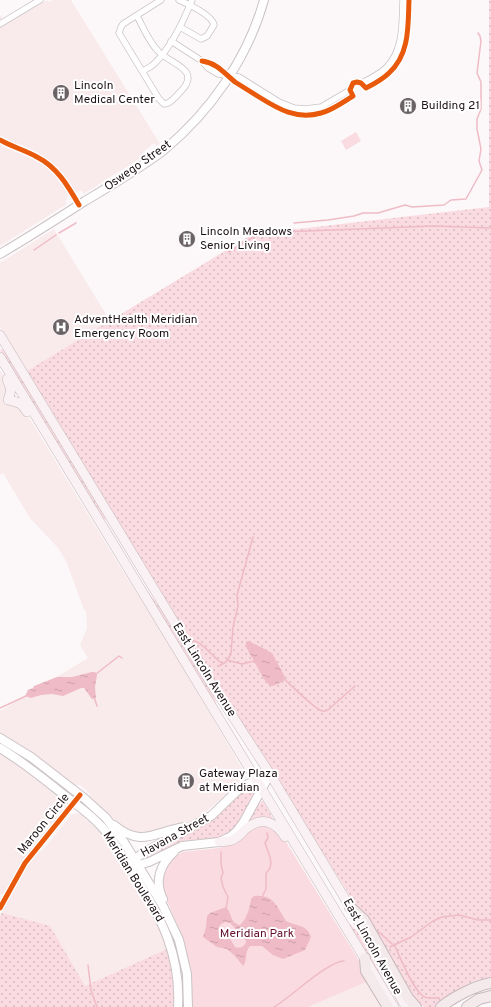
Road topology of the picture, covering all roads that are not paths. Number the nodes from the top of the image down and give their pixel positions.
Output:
1 (40, 0) edge
2 (161, 0) edge
3 (179, 0) edge
4 (264, 0) edge
5 (403, 0) edge
6 (409, 0) edge
7 (191, 3) edge
8 (136, 16) junction
9 (0, 24) edge
10 (180, 26) junction
11 (171, 41) junction
12 (162, 54) junction
13 (142, 72) junction
14 (229, 76) junction
15 (364, 86) junction
16 (350, 90) junction
17 (0, 140) edge
18 (79, 205) junction
19 (0, 254) edge
20 (0, 335) edge
21 (0, 357) edge
22 (0, 367) edge
23 (56, 449) junction
24 (0, 738) edge
25 (0, 748) edge
26 (270, 774) junction
27 (256, 780) junction
28 (262, 788) junction
29 (80, 795) junction
30 (74, 803) junction
31 (106, 818) junction
32 (190, 826) junction
33 (219, 842) junction
34 (182, 846) junction
35 (135, 858) junction
36 (139, 866) junction
37 (130, 867) junction
38 (316, 878) junction
39 (350, 907) junction
40 (0, 908) edge
41 (179, 940) junction
42 (365, 958) junction
43 (491, 983) edge
44 (462, 995) junction
45 (491, 996) edge
46 (178, 1007) edge
47 (188, 1007) edge
48 (388, 1007) edge
49 (394, 1007) edge
50 (406, 1007) edge
51 (416, 1007) edge
52 (440, 1007) edge
53 (452, 1007) edge
54 (467, 1007) edge

1 - 9 street
2 - 8 street
3 - 7 street
4 - 14 main road, Oswego Street
5 - 15 street
6 - 15 street
7 - 10 street
7 - 10 street
8 - 12 street
8 - 13 street
10 - 11 street
11 - 12 street
11 - 14 street
12 - 13 street
12 - 13 street
14 - 16 street
14 - 16 street
14 - 18 main road, Oswego Street
15 - 16 street
17 - 18 street
18 - 19 main road, Oswego Street
20 - 26 main road, East Lincoln Avenue
21 - 23 main road, East Lincoln Avenue
22 - 23 main road
23 - 27 main road, East Lincoln Avenue
24 - 29 main road, Meridian Boulevard
25 - 30 main road, Meridian Boulevard
26 - 27 main road, Havana Street
26 - 28 main road, Havana Street
26 - 39 main road, East Lincoln Avenue
27 - 28 main road, East Lincoln Avenue
27 - 32 main road, Havana Street
28 - 33 main road, Havana Street
28 - 38 main road, East Lincoln Avenue
29 - 30 street, Maroon Circle
29 - 31 main road, Meridian Boulevard
30 - 37 main road, Meridian Boulevard
30 - 40 street, Maroon Circle
31 - 32 main road
31 - 35 main road, Meridian Boulevard
32 - 35 main road, Havana Street
33 - 34 main road, Havana Street
33 - 38 main road
34 - 36 main road, Havana Street
34 - 41 main road
35 - 36 main road, Meridian Boulevard
35 - 37 main road, Havana Street
36 - 37 main road, Havana Street
36 - 41 main road, Meridian Boulevard
37 - 46 main road, Meridian Boulevard
38 - 42 main road, East Lincoln Avenue
39 - 50 main road, East Lincoln Avenue
39 - 51 highway
41 - 47 main road, Meridian Boulevard
42 - 48 highway
42 - 49 main road, East Lincoln Avenue
43 - 44 highway
44 - 52 highway
44 - 53 highway
45 - 54 highway

